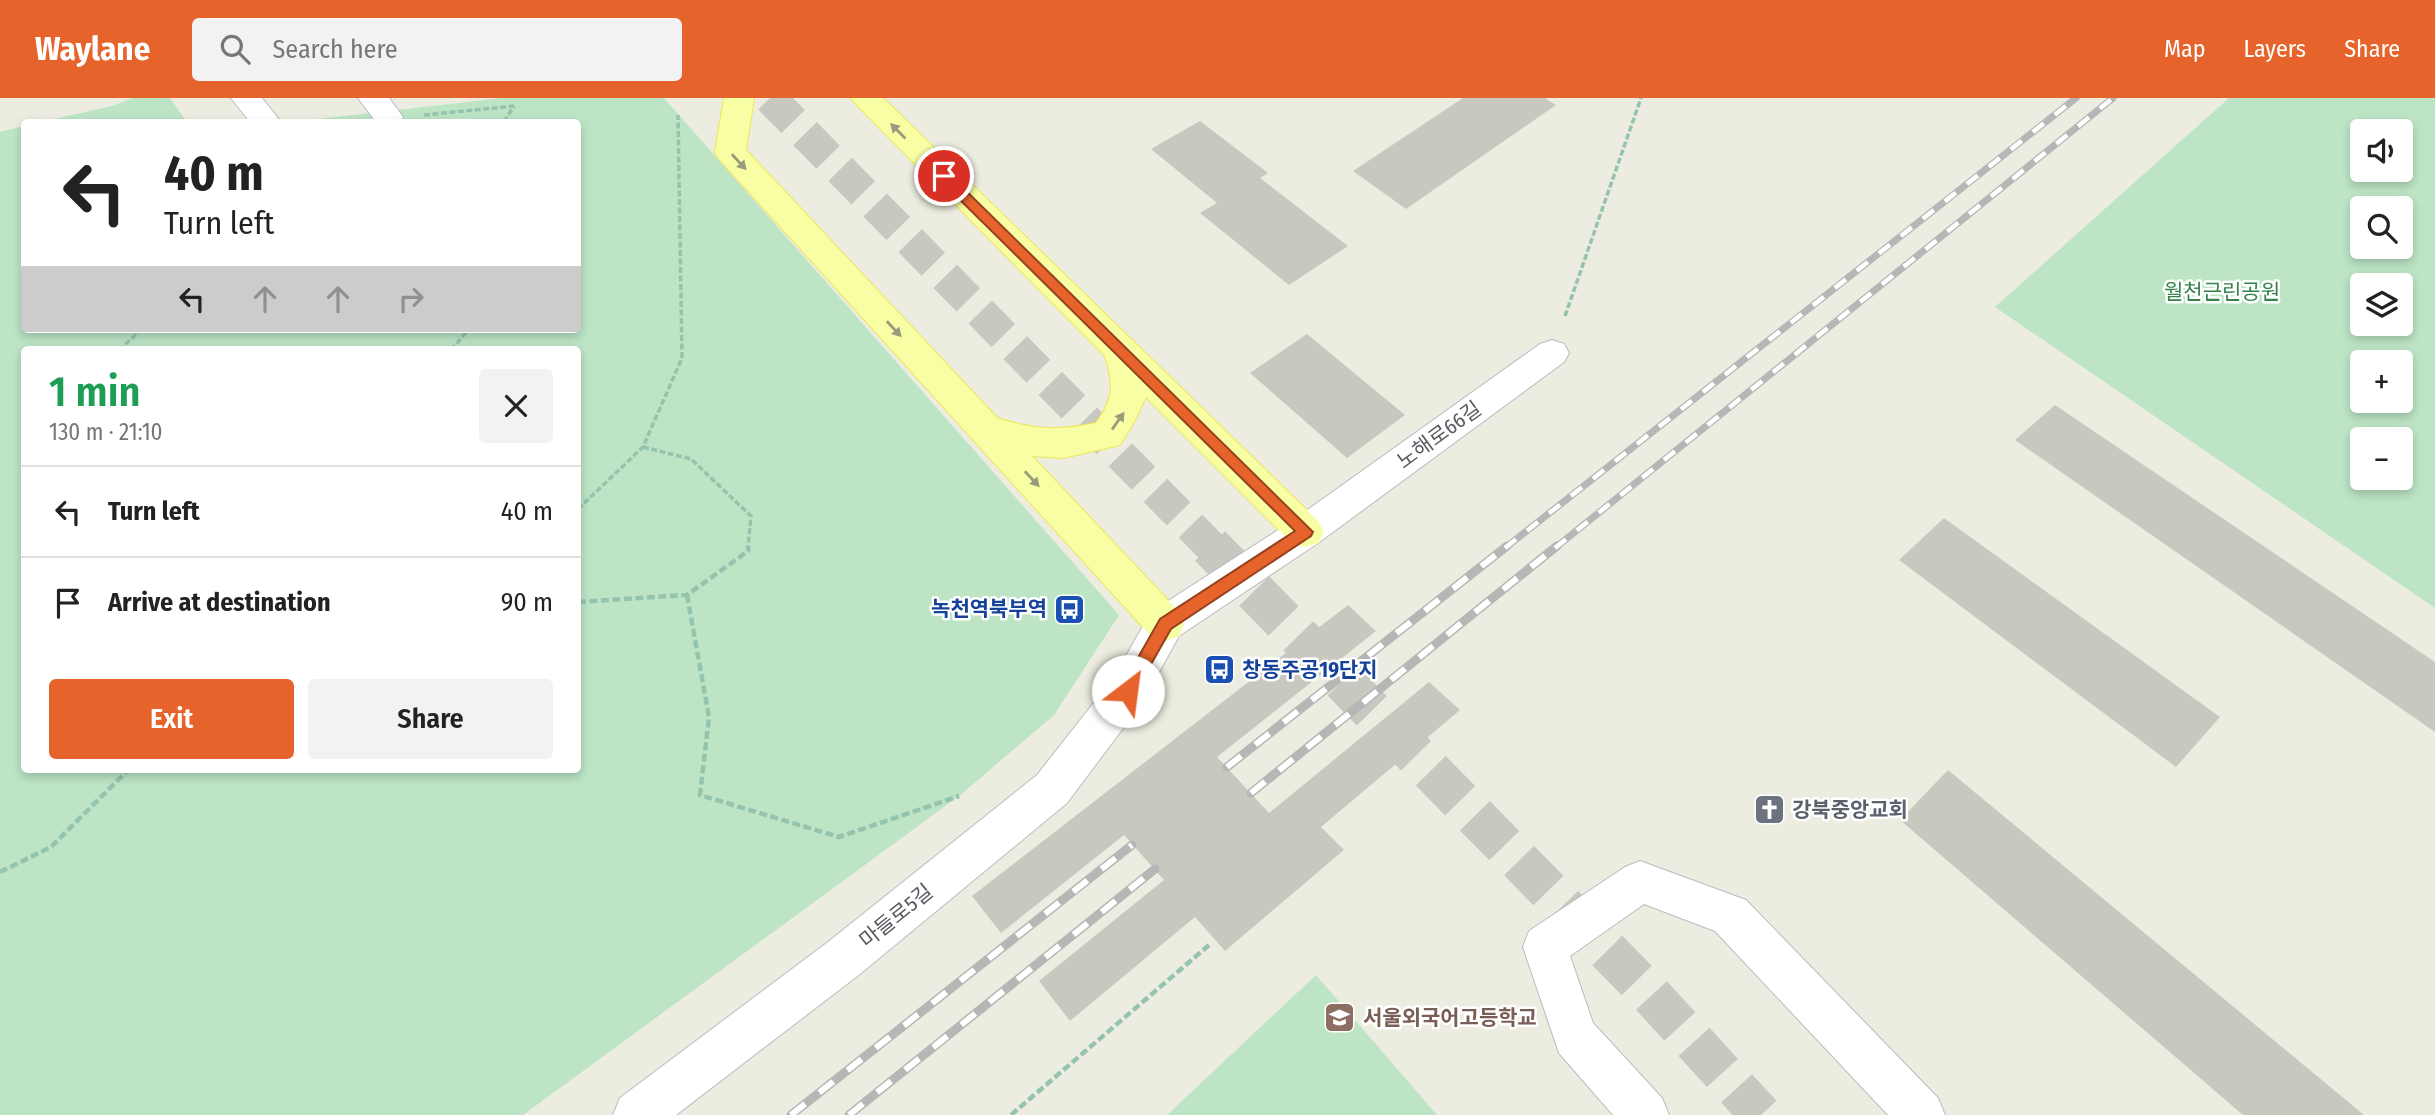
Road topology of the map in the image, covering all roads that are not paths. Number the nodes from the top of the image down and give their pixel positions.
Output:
1 (246, 98) edge
2 (739, 98) edge
3 (865, 98) edge
4 (264, 119) edge
5 (1121, 351) junction
6 (1552, 353) road end
7 (986, 429) junction
8 (1306, 532) junction
9 (1165, 624) junction
10 (1128, 691) joint
11 (637, 1115) edge
12 (1645, 1115) edge
13 (1921, 1115) edge

1 - 4 street
2 -> 7 main road
5 -> 3 main road
7 -> 5 main road
5 - 8 main road
6 - 8 street, 노해로66길
7 -> 9 main road
8 - 9 street, 노해로66길
9 - 10 street, 노해로66길
10 - 11 street, 마들로5길
12 - 13 street

